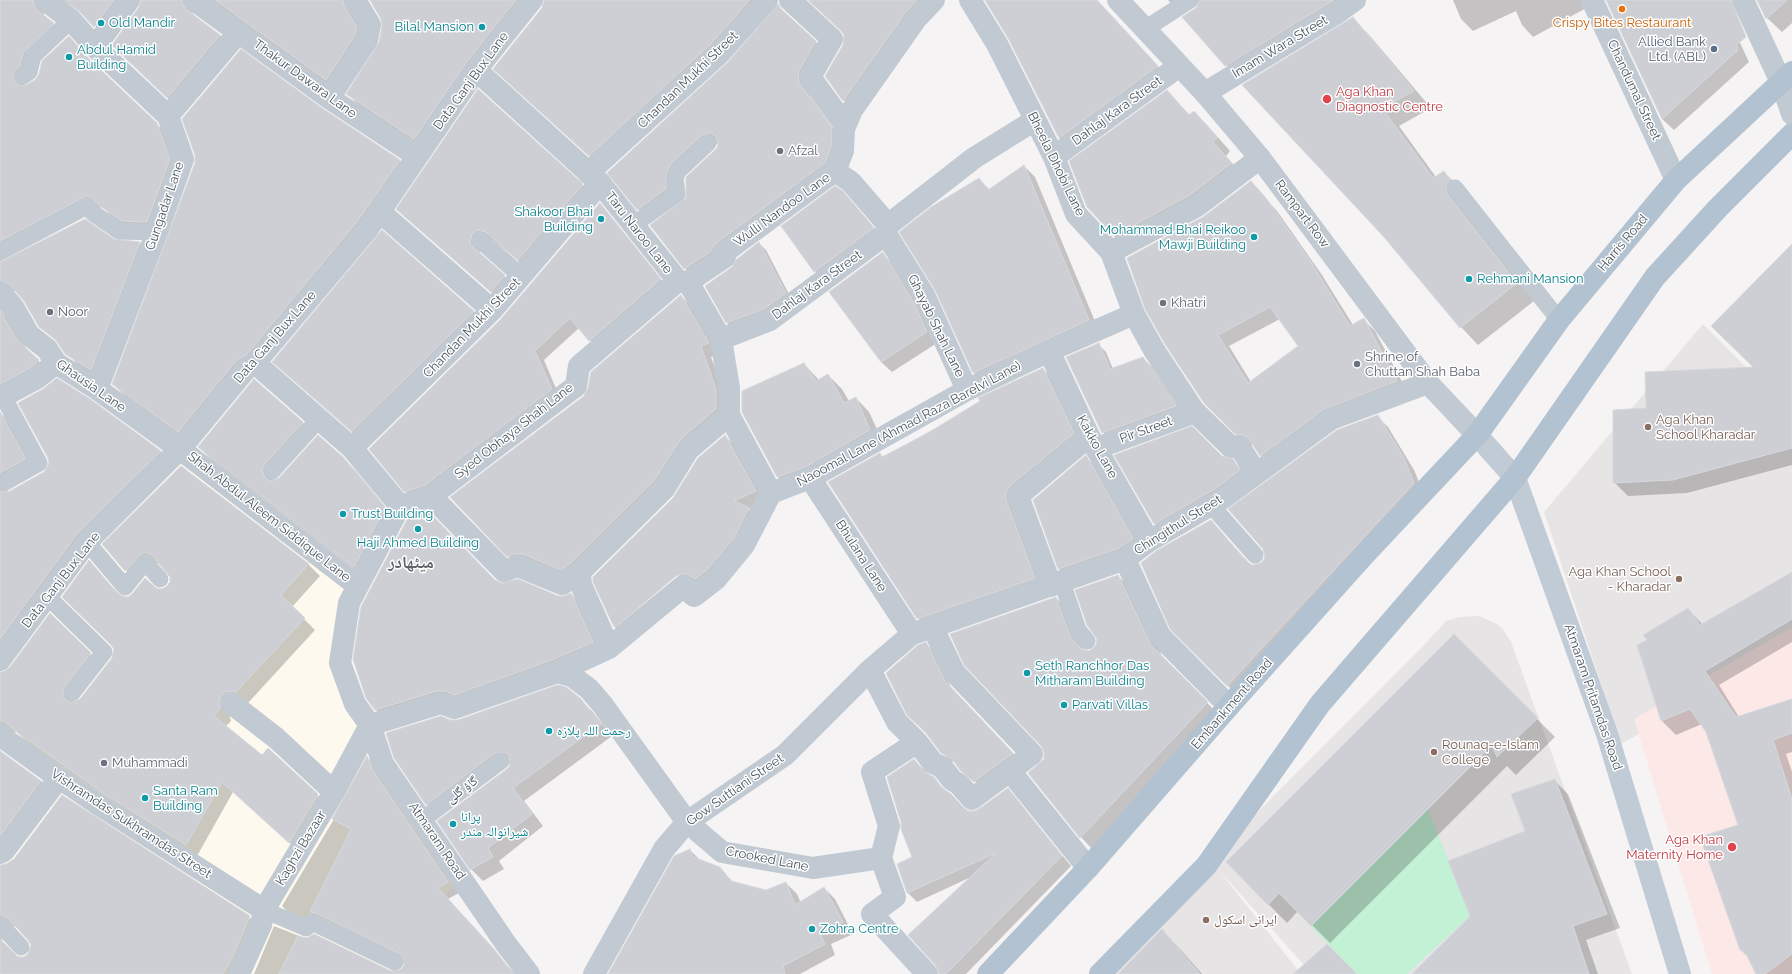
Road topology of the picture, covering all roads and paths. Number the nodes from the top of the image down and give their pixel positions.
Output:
1 (45, 0) edge
2 (129, 0) edge
3 (194, 0) edge
4 (355, 0) edge
5 (532, 0) edge
6 (767, 0) edge
7 (790, 0) edge
8 (934, 0) edge
9 (970, 0) edge
10 (1118, 0) edge
11 (1190, 0) edge
12 (1592, 0) edge
13 (1743, 0) edge
14 (1344, 4) edge
15 (71, 20) junction
16 (1145, 29) junction
17 (239, 32) junction
18 (95, 47) junction
19 (1179, 66) junction
20 (476, 70) junction
21 (23, 76) dead end
22 (1787, 77) edge
23 (1205, 94) junction
24 (329, 98) junction
25 (1792, 114) edge
26 (168, 116) junction
27 (1035, 120) junction
28 (845, 125) junction
29 (1792, 134) edge
30 (708, 143) dead end
31 (416, 156) junction
32 (1054, 157) junction
33 (1260, 158) junction
34 (835, 170) junction
35 (594, 178) junction
36 (1676, 180) junction
37 (1455, 188) dead end
38 (379, 211) junction
39 (633, 225) junction
40 (887, 229) junction
41 (157, 232) junction
42 (480, 240) dead end
43 (0, 252) edge
44 (1111, 252) junction
45 (521, 276) junction
46 (683, 282) junction
47 (0, 292) edge
48 (492, 310) junction
49 (1134, 314) junction
50 (1559, 320) junction
51 (721, 339) junction
52 (1049, 351) junction
53 (56, 363) junction
54 (255, 363) junction
55 (1428, 383) junction
56 (97, 389) junction
57 (967, 390) junction
58 (2, 397) edge
59 (1194, 411) junction
60 (729, 415) junction
61 (319, 419) junction
62 (1477, 435) junction
63 (1093, 442) junction
64 (352, 448) junction
65 (180, 449) junction
66 (272, 471) dead end
67 (1256, 473) junction
68 (810, 478) junction
69 (1515, 478) junction
70 (5, 482) dead end
71 (771, 493) junction
72 (431, 496) junction
73 (1211, 505) junction
74 (400, 506) junction
75 (1149, 541) junction
76 (87, 542) junction
77 (1255, 555) dead end
78 (1125, 559) junction
79 (580, 572) junction
80 (160, 579) dead end
81 (1056, 584) junction
82 (358, 586) junction
83 (48, 596) junction
84 (933, 628) junction
85 (912, 634) junction
86 (1087, 641) dead end
87 (609, 648) junction
88 (0, 660) edge
89 (870, 670) junction
90 (557, 672) junction
91 (72, 693) dead end
92 (231, 703) dead end
93 (1229, 706) junction
94 (370, 725) junction
95 (0, 733) edge
96 (917, 742) junction
97 (502, 761) dead end
98 (1010, 771) junction
99 (59, 778) junction
100 (334, 792) junction
101 (422, 820) junction
102 (687, 822) junction
103 (0, 853) edge
104 (880, 858) junction
105 (1088, 868) junction
106 (264, 910) junction
107 (0, 924) edge
108 (21, 947) dead end
109 (395, 962) dead end
110 (245, 971) edge
111 (529, 974) edge
112 (594, 974) edge
113 (927, 974) edge
114 (988, 974) edge
115 (1100, 974) edge
116 (1680, 974) edge

1 - 15 street, Gungadar Lane
2 - 18 street
3 - 17 street, Thakur Dawara Lane
4 - 24 street
5 - 20 street, Data Ganj Bux Lane
6 - 35 street, Chandan Mukhi Street
7 - 28 street
8 - 28 street, Wulli Nandoo Lane
9 - 27 street, Bheela Dhobi Lane
10 - 16 street, Rampart Row
11 - 16 lane
12 - 36 street, Chandumal Street
13 - 22 street
14 - 23 street, Imam Wara Street
15 - 18 street, Gungadar Lane
15 - 21 lane
16 - 19 street, Rampart Row
17 - 24 street, Thakur Dawara Lane
17 - 26 street
18 - 26 street, Gungadar Lane
19 - 23 street, Rampart Row
19 - 32 street, Dahlaj Kara Street
20 - 31 street, Data Ganj Bux Lane
20 - 35 street, Taru Naroo Lane
22 - 25 street
22 - 36 main road, Harris Road
23 - 33 street, Rampart Row
24 - 31 street, Thakur Dawara Lane
26 - 41 street, Gungadar Lane
27 - 32 street, Bheela Dhobi Lane
27 - 40 street, Dahlaj Kara Street
28 - 34 street, Wulli Nandoo Lane
29 - 69 main road
30 - 39 lane
31 - 38 street, Data Ganj Bux Lane
32 - 44 street, Bheela Dhobi Lane
33 - 44 street
33 - 55 street, Rampart Row
34 - 40 street, Ghayab Shah Lane
34 - 46 street, Wulli Nandoo Lane
35 - 39 street, Taru Naroo Lane
35 - 45 street, Chandan Mukhi Street
36 - 50 main road, Harris Road
37 - 50 lane
38 - 48 street
38 - 54 street, Data Ganj Bux Lane
39 - 46 street, Taru Naroo Lane
40 - 51 street, Dahlaj Kara Street
40 - 57 street, Ghayab Shah Lane
41 - 43 lane
41 - 56 street, Gungadar Lane
42 - 45 lane
44 - 49 street, Bheela Dhobi Lane
45 - 48 street, Chandan Mukhi Street
46 - 51 street, Taru Naroo Lane
46 - 72 street, Syed Obhaya Shah Lane
47 - 53 street, Ghausia Lane
48 - 64 street, Chandan Mukhi Street
49 - 52 street, Naoomal Lane (Ahmad Raza Barelvi Lane)
49 - 59 street, Bheela Dhobi Lane
50 - 62 main road, Harris Road
51 - 60 street, Taru Naroo Lane
52 - 57 street, Naoomal Lane (Ahmad Raza Barelvi Lane)
52 - 63 street, Kakko Lane
53 - 56 street, Ghausia Lane
53 - 58 street
54 - 61 street
54 - 65 street, Data Ganj Bux Lane
55 - 62 street, Rampart Row
55 - 67 street, Chingithul Street
56 - 65 street, Ghausia Lane
57 - 68 street, Naoomal Lane (Ahmad Raza Barelvi Lane)
58 - 70 lane
59 - 63 street, Pir Street
59 - 67 street, Bheela Dhobi Lane
60 - 71 street, Taru Naroo Lane
60 - 79 street
61 - 64 street
61 - 66 lane
62 - 69 main road, Atmaram Pritamdas Road
62 - 93 main road, Embankment Road
63 - 75 street, Kakko Lane
63 - 81 street
64 - 74 street
65 - 76 street, Data Ganj Bux Lane
65 - 82 street, Shah Abdul Aleem Siddique Lane
67 - 73 street, Chingithul Street
68 - 71 street, Naoomal Lane (Ahmad Raza Barelvi Lane)
68 - 85 street, Bhulana Lane
69 - 115 main road
69 - 116 main road, Atmaram Pritamdas Road
71 - 87 street
72 - 74 street, Syed Obhaya Shah Lane
72 - 79 street
73 - 75 street, Chingithul Street
73 - 77 lane
74 - 82 street, Atmaram Road
75 - 78 street, Chingithul Street
76 - 80 lane
76 - 83 street, Data Ganj Bux Lane
78 - 81 street, Chingithul Street
78 - 93 street
79 - 87 street
81 - 84 street, Chingithul Street
81 - 86 lane
82 - 94 street, Atmaram Road
83 - 88 street, Data Ganj Bux Lane
83 - 91 lane
84 - 85 street, Chingithul Street
84 - 98 street
85 - 89 street, Gow Suttiani Street
87 - 90 street
89 - 96 street
89 - 102 street, Gow Suttiani Street
90 - 94 street
90 - 102 street, Crooked Lane
92 - 100 street
93 - 105 main road, Embankment Road
94 - 100 street, Kaghzi Bazaar
94 - 101 street, Atmaram Road
95 - 99 street, Vishramdas Sukhramdas Street
96 - 98 street
96 - 104 street
97 - 101 lane, گاؤ گلی
98 - 105 street
99 - 103 street
99 - 106 street, Vishramdas Sukhramdas Street
100 - 106 street, Kaghzi Bazaar
101 - 111 street, Atmaram Road
102 - 104 street, Crooked Lane
102 - 112 street, Gow Suttiani Street
104 - 113 street
105 - 114 main road, Embankment Road
106 - 109 lane
106 - 110 street, Kaghzi Bazaar
107 - 108 lane

